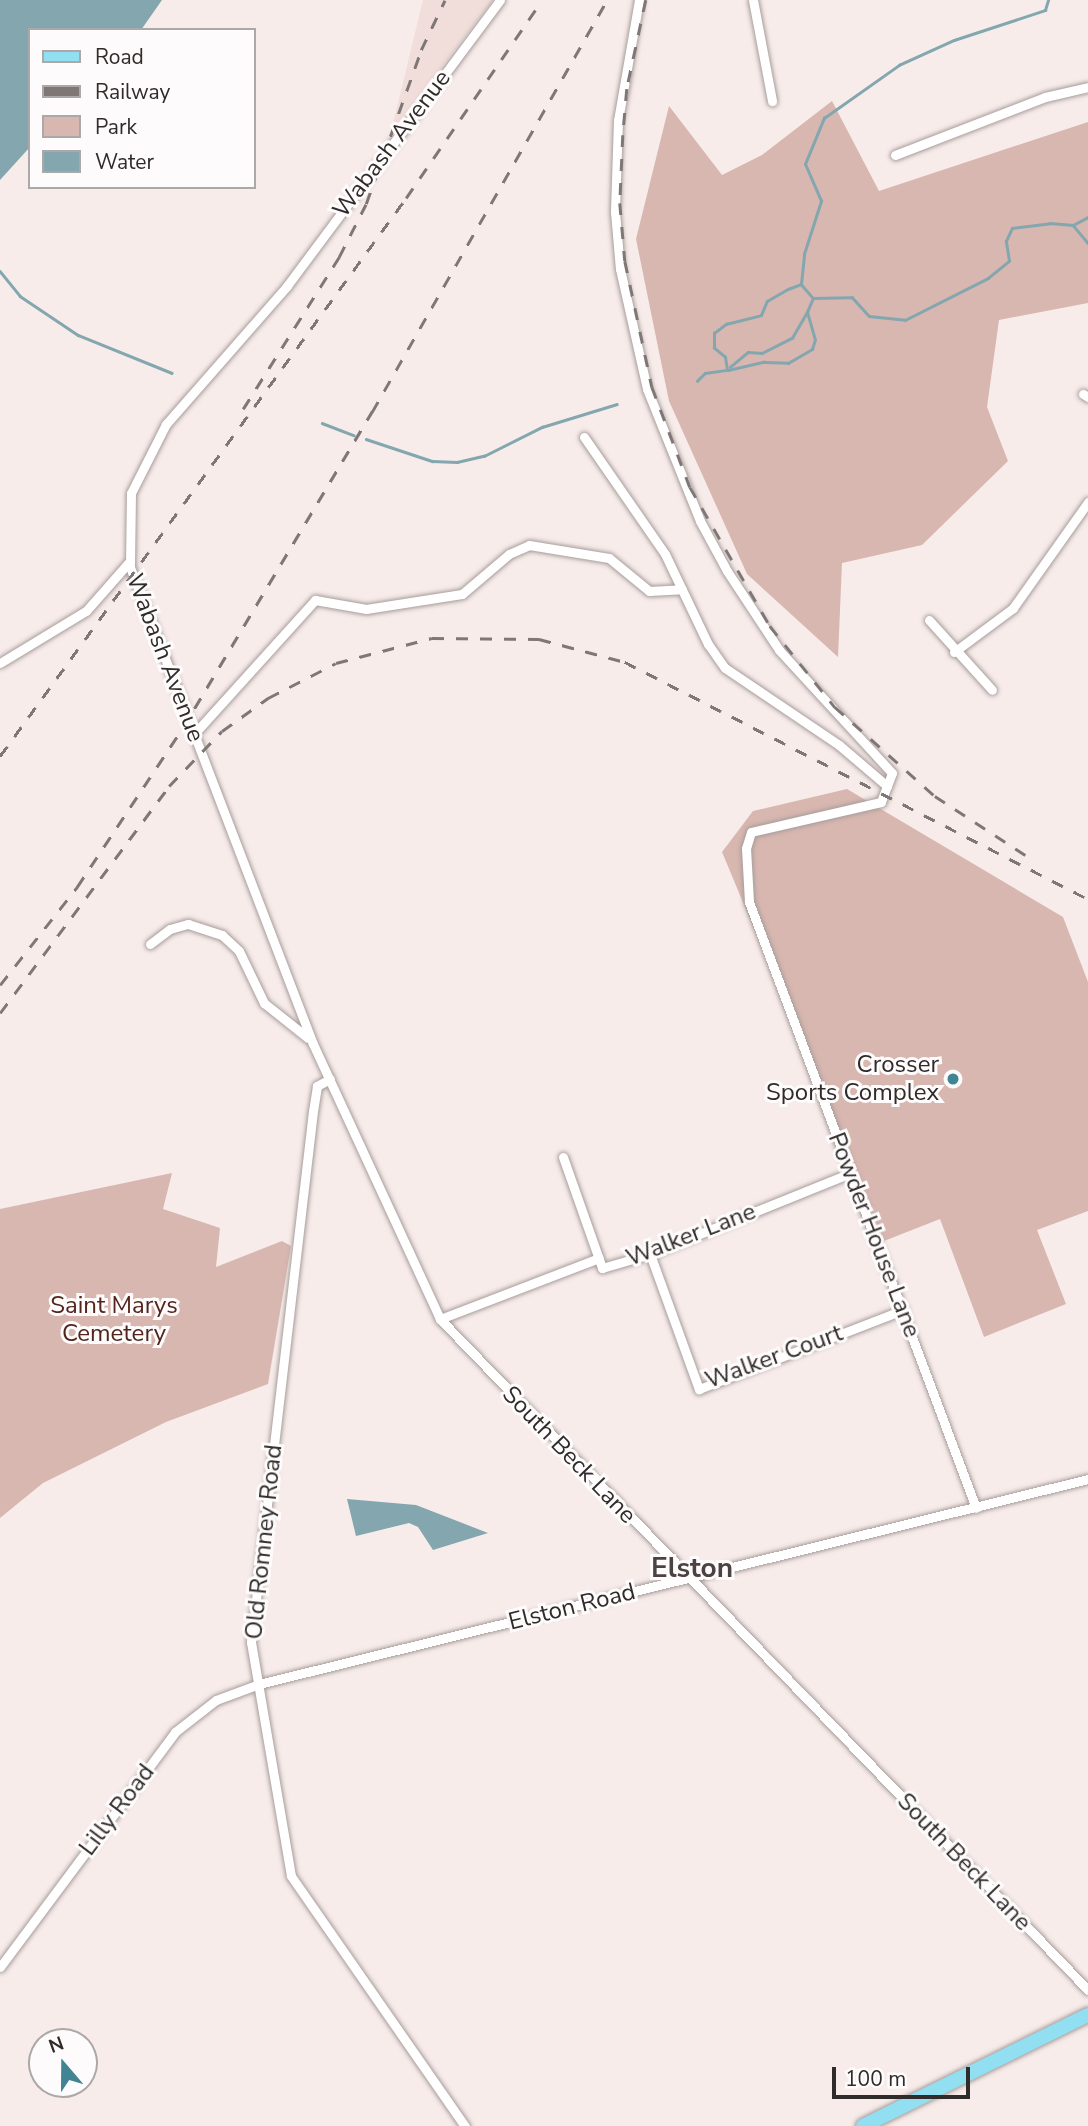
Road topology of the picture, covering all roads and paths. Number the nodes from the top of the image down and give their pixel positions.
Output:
1 (500, 0) edge
2 (639, 0) edge
3 (753, 0) edge
4 (1088, 88) edge
5 (772, 101) dead end
6 (895, 155) dead end
7 (584, 437) dead end
8 (1088, 502) edge
9 (129, 562) junction
10 (682, 589) junction
11 (929, 620) dead end
12 (954, 652) junction
13 (0, 663) edge
14 (992, 690) dead end
15 (194, 734) junction
16 (887, 786) junction
17 (150, 944) dead end
18 (313, 1044) junction
19 (330, 1079) junction
20 (563, 1157) dead end
21 (850, 1173) junction
22 (650, 1254) junction
23 (599, 1258) junction
24 (903, 1310) junction
25 (440, 1319) junction
26 (1088, 1479) edge
27 (976, 1508) junction
28 (688, 1577) junction
29 (259, 1684) junction
30 (0, 1967) edge
31 (1088, 1990) edge
32 (1088, 2015) edge
33 (465, 2126) edge
34 (863, 2126) edge

1 - 9 street, Wabash Avenue
2 - 16 street
3 - 5 street
4 - 6 street
7 - 10 street
8 - 12 street
9 - 13 street
9 - 15 street, Wabash Avenue
10 - 15 street
10 - 16 street
11 - 12 street
12 - 14 street
15 - 18 street, Wabash Avenue
16 - 21 street, Powder House Lane
17 - 18 street
18 - 19 street, Wabash Avenue
19 - 25 street, South Beck Lane
19 - 29 street, Old Romney Road
20 - 23 street, Walker Lane
21 - 22 street, Walker Lane
21 - 24 street, Powder House Lane
22 - 23 street, Walker Lane
22 - 24 street, Walker Court
23 - 25 street
24 - 27 street, Powder House Lane
25 - 28 street, South Beck Lane
26 - 27 street, Elston Road
27 - 28 street, Elston Road
28 - 29 street, Elston Road
28 - 31 street, South Beck Lane
29 - 30 street, Lilly Road
29 - 33 street, Old Romney Road
32 - 34 main road

